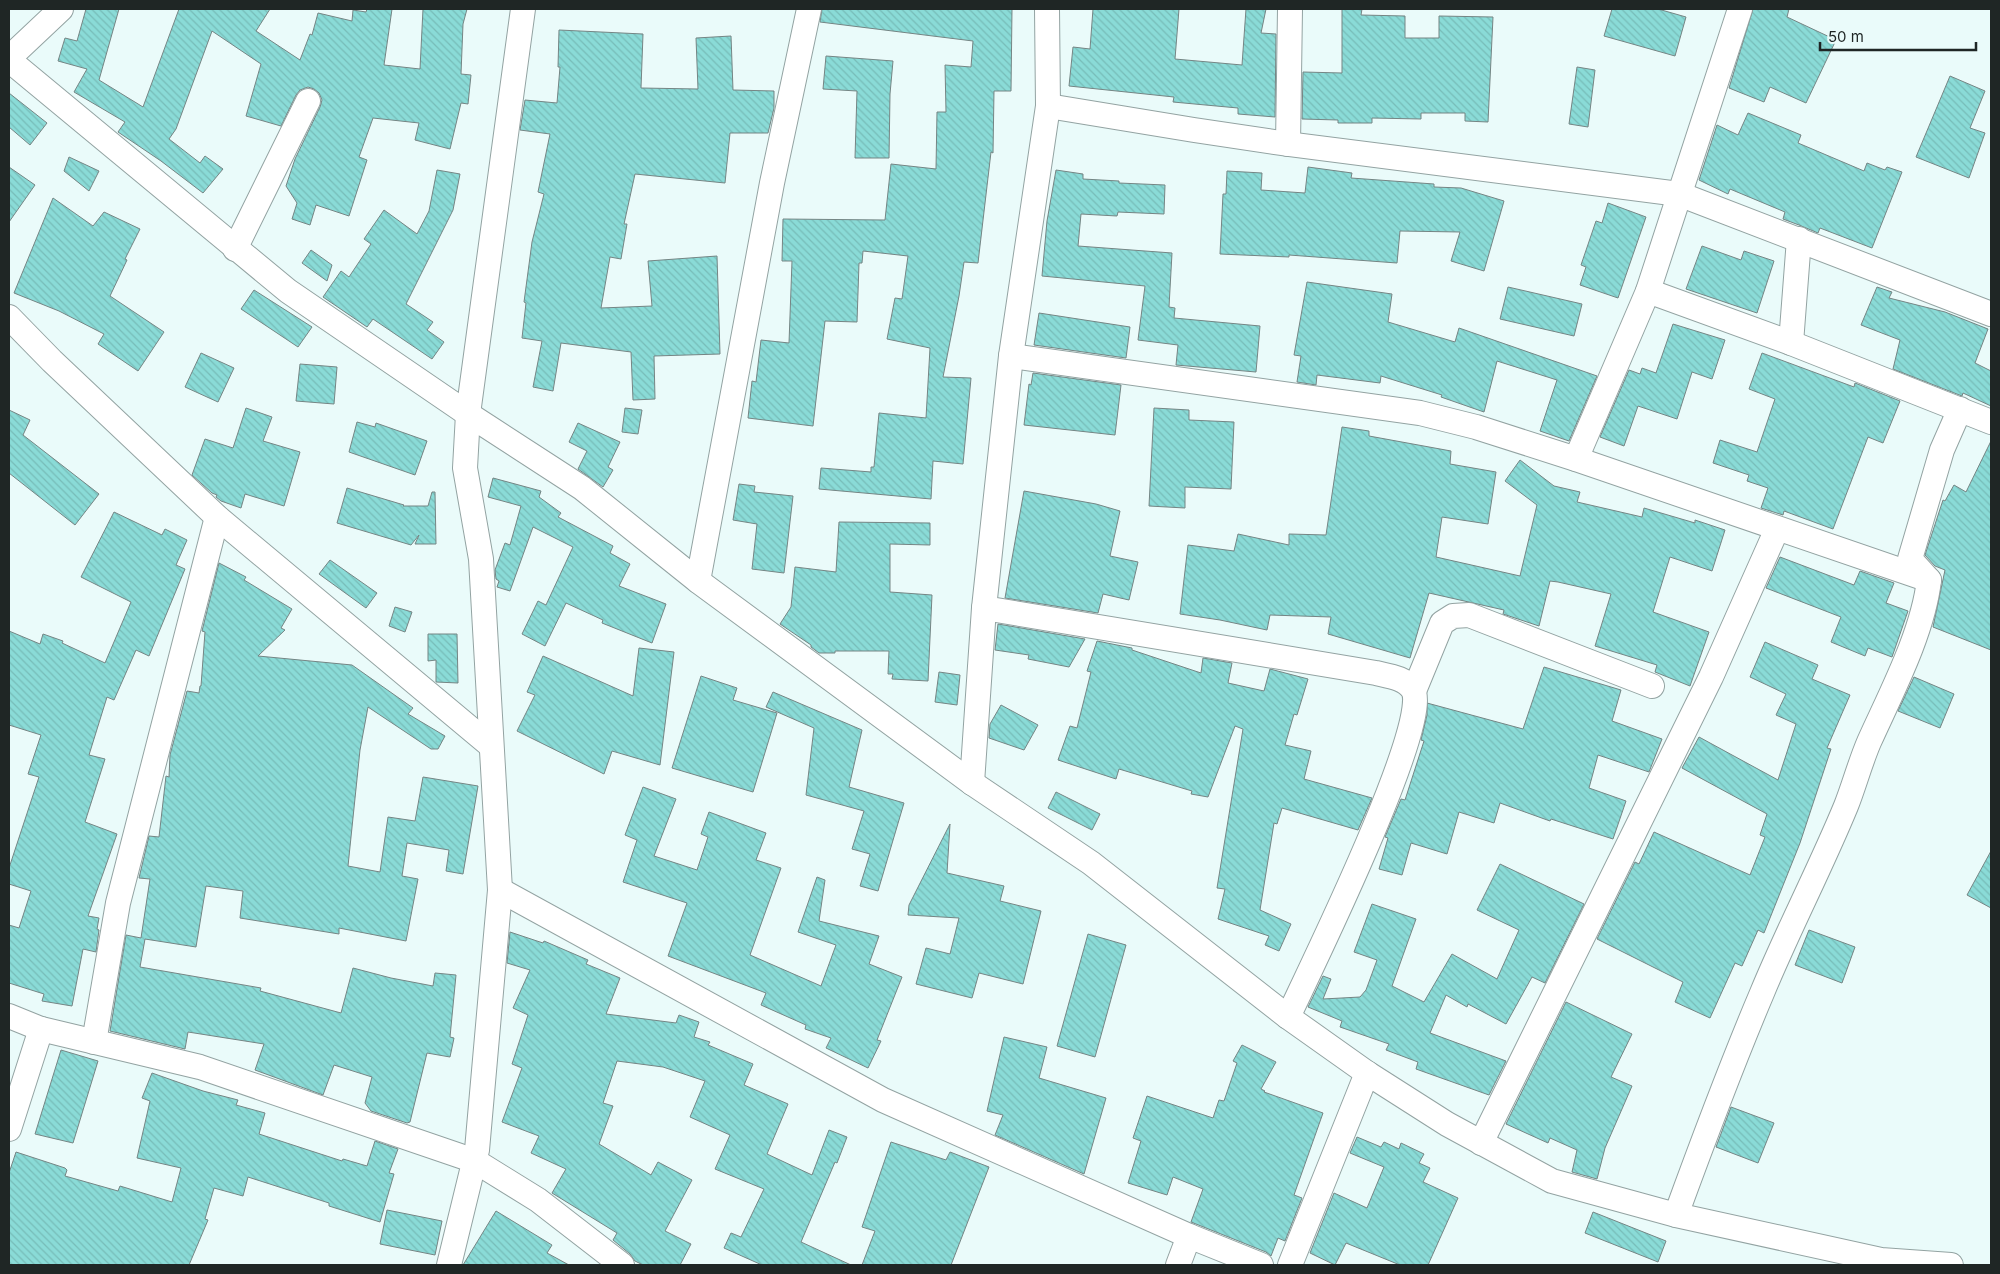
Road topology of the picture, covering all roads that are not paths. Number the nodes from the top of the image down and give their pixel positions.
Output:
1 (61, 9) edge
2 (523, 9) edge
3 (809, 9) edge
4 (1047, 9) edge
5 (1290, 9) edge
6 (1740, 9) edge
7 (9, 59) edge
8 (308, 101) dead end
9 (1048, 106) junction
10 (1288, 144) junction
11 (1679, 194) junction
12 (1799, 239) junction
13 (235, 249) junction
14 (1648, 291) junction
15 (1991, 314) edge
16 (9, 317) edge
17 (1790, 343) junction
18 (1011, 356) junction
19 (1960, 409) junction
20 (468, 414) junction
21 (1991, 422) edge
22 (1576, 460) junction
23 (218, 517) junction
24 (1777, 529) junction
25 (1929, 580) junction
26 (698, 581) junction
27 (984, 608) junction
28 (1652, 686) dead end
29 (1414, 691) junction
30 (490, 744) junction
31 (972, 783) junction
32 (500, 890) junction
33 (9, 1016) edge
34 (1288, 1017) junction
35 (40, 1029) junction
36 (94, 1042) junction
37 (1367, 1073) junction
38 (9, 1129) edge
39 (1482, 1143) junction
40 (475, 1161) junction
41 (1676, 1215) junction
42 (1189, 1236) junction
43 (449, 1265) edge
44 (622, 1265) edge
45 (1178, 1265) edge
46 (1261, 1265) edge
47 (1290, 1265) edge
48 (1951, 1265) edge

1 - 7 street
2 - 20 street
3 - 26 street
4 - 9 street
5 - 10 street
6 - 11 street
7 - 13 street
8 - 13 street
9 - 10 street
9 - 18 street
10 - 11 street
11 - 12 street
11 - 14 street
12 - 15 street
12 - 17 street
13 - 20 street
14 - 17 street
14 - 22 street
16 - 23 street
17 - 19 street
18 - 22 street
18 - 27 street
19 - 21 street
19 - 25 street
20 - 26 street
20 - 30 street
22 - 24 street
23 - 30 street
23 - 36 street
24 - 25 street
24 - 39 street
25 - 41 street
26 - 31 street
27 - 29 street
27 - 31 street
28 - 29 street
29 - 34 street
30 - 32 street
31 - 34 street
32 - 40 street
32 - 42 street
33 - 35 street
34 - 37 street
35 - 36 street
35 - 38 street
36 - 40 street
37 - 39 street
37 - 47 street
39 - 41 street
40 - 43 street
40 - 44 street
41 - 48 street
42 - 45 street
42 - 46 street

